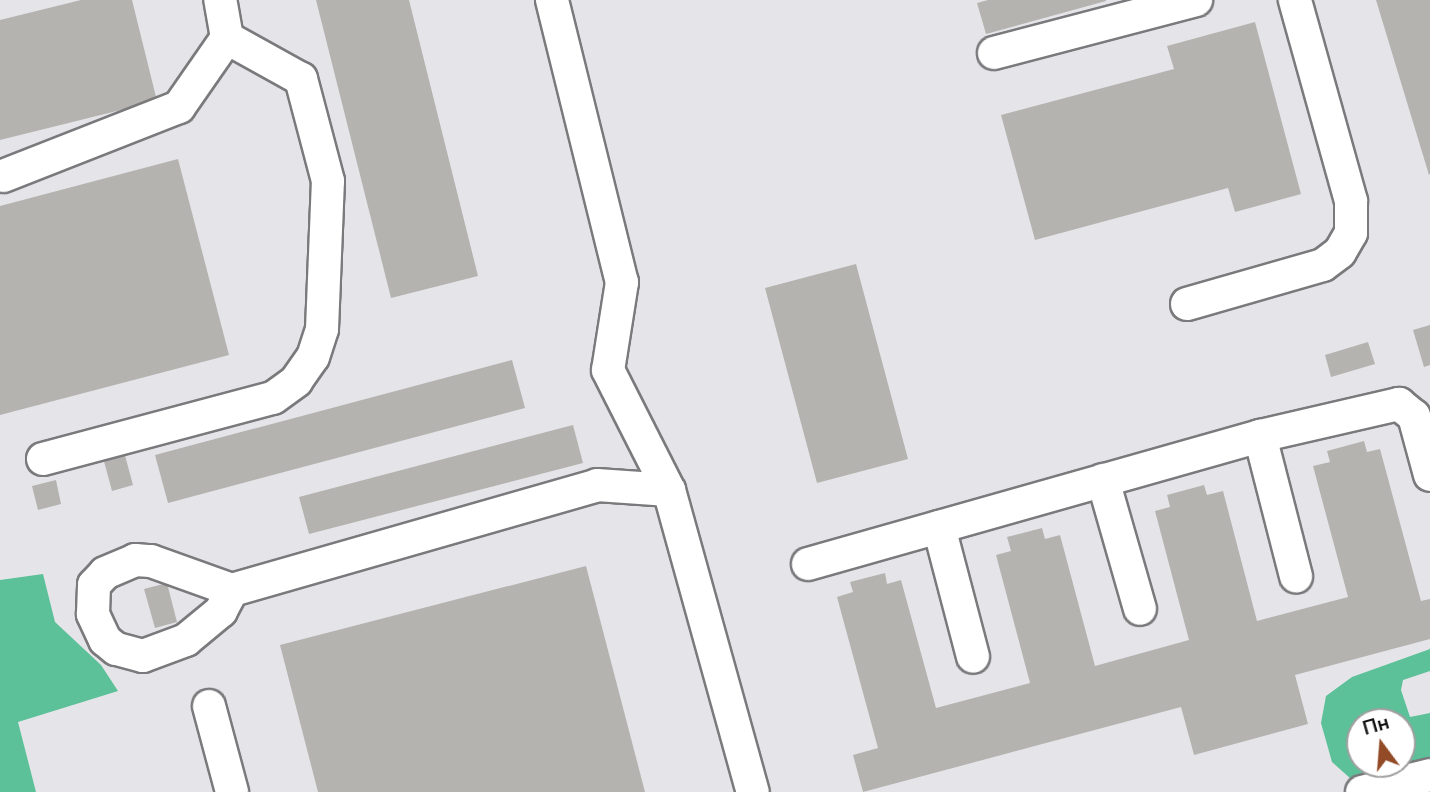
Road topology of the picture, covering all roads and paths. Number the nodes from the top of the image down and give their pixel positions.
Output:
1 (220, 0) edge
2 (552, 0) edge
3 (1196, 0) edge
4 (1294, 0) edge
5 (228, 38) junction
6 (994, 53) dead end
7 (4, 176) dead end
8 (1187, 304) dead end
9 (1260, 436) junction
10 (43, 459) dead end
11 (1430, 475) edge
12 (1103, 480) junction
13 (670, 491) junction
14 (939, 527) junction
15 (808, 564) dead end
16 (1296, 576) dead end
17 (232, 590) dead end
18 (1140, 609) dead end
19 (973, 657) dead end
20 (209, 706) dead end
21 (1430, 775) edge
22 (232, 792) edge
23 (753, 792) edge
24 (1362, 792) edge

1 - 5 street
2 - 13 street
3 - 6 street
4 - 8 street
5 - 7 street
5 - 10 street
9 - 11 street
9 - 12 street
9 - 16 street
12 - 14 street
12 - 18 street
13 - 17 street
13 - 23 street
14 - 15 street
14 - 19 street
20 - 22 street
21 - 24 street

